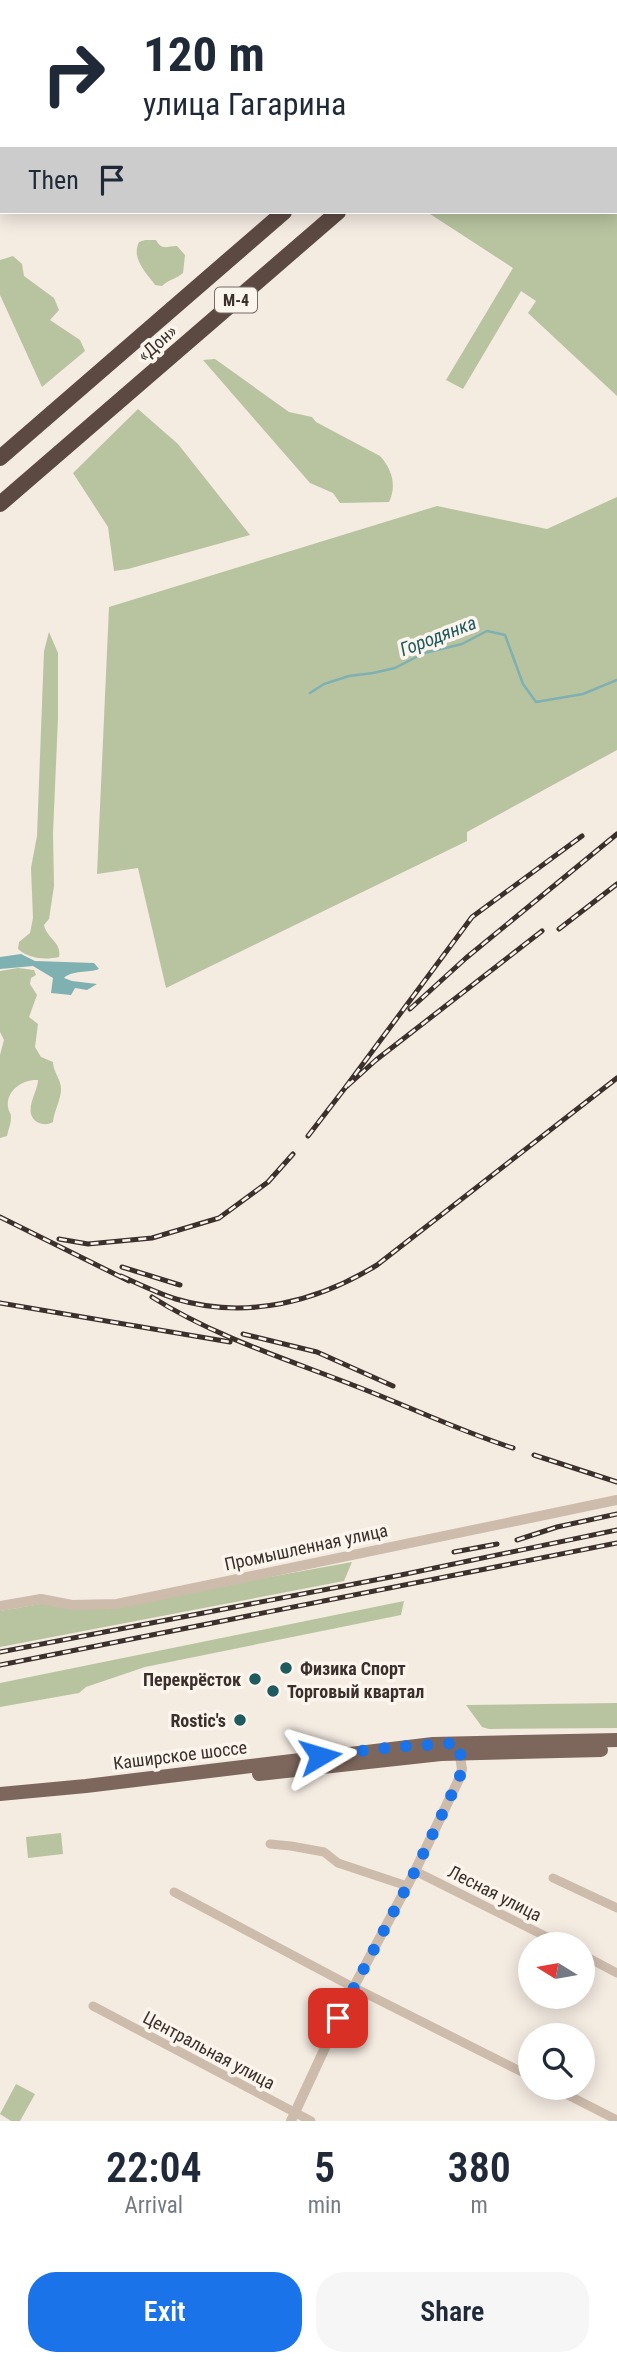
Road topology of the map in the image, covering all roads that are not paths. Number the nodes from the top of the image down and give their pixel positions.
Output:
1 (282, 214) edge
2 (336, 214) edge
3 (0, 458) edge
4 (0, 504) edge
5 (617, 1500) edge
6 (0, 1606) edge
7 (617, 1740) edge
8 (459, 1748) junction
9 (617, 1749) edge
10 (0, 1794) edge
11 (0, 1802) edge
12 (270, 1844) dead end
13 (415, 1871) junction
14 (553, 1878) dead end
15 (407, 1886) junction
16 (174, 1892) dead end
17 (617, 1908) edge
18 (537, 1932) edge
19 (595, 1961) edge
20 (617, 1973) edge
21 (353, 1987) junction
22 (93, 2006) dead end
23 (518, 2070) edge
24 (578, 2100) edge
25 (293, 2117) edge
26 (617, 2120) edge
27 (311, 2121) edge

1 - 3 highway, «Дон» / М-4
2 - 4 highway, «Дон» / М-4
5 - 6 street, Промышленная улица
7 - 8 main road, Каширское шоссе
8 - 9 main road, Каширское шоссе
8 - 10 main road, Каширское шоссе
8 - 11 main road, Каширское шоссе
8 - 13 street
12 - 15 street
13 - 15 street
13 - 18 street, Лесная улица
14 - 17 street
15 - 21 street
16 - 21 street
19 - 20 street
21 - 23 street
21 - 25 street
22 - 25 street, Центральная улица
24 - 26 street
25 - 27 street, Центральная улица

